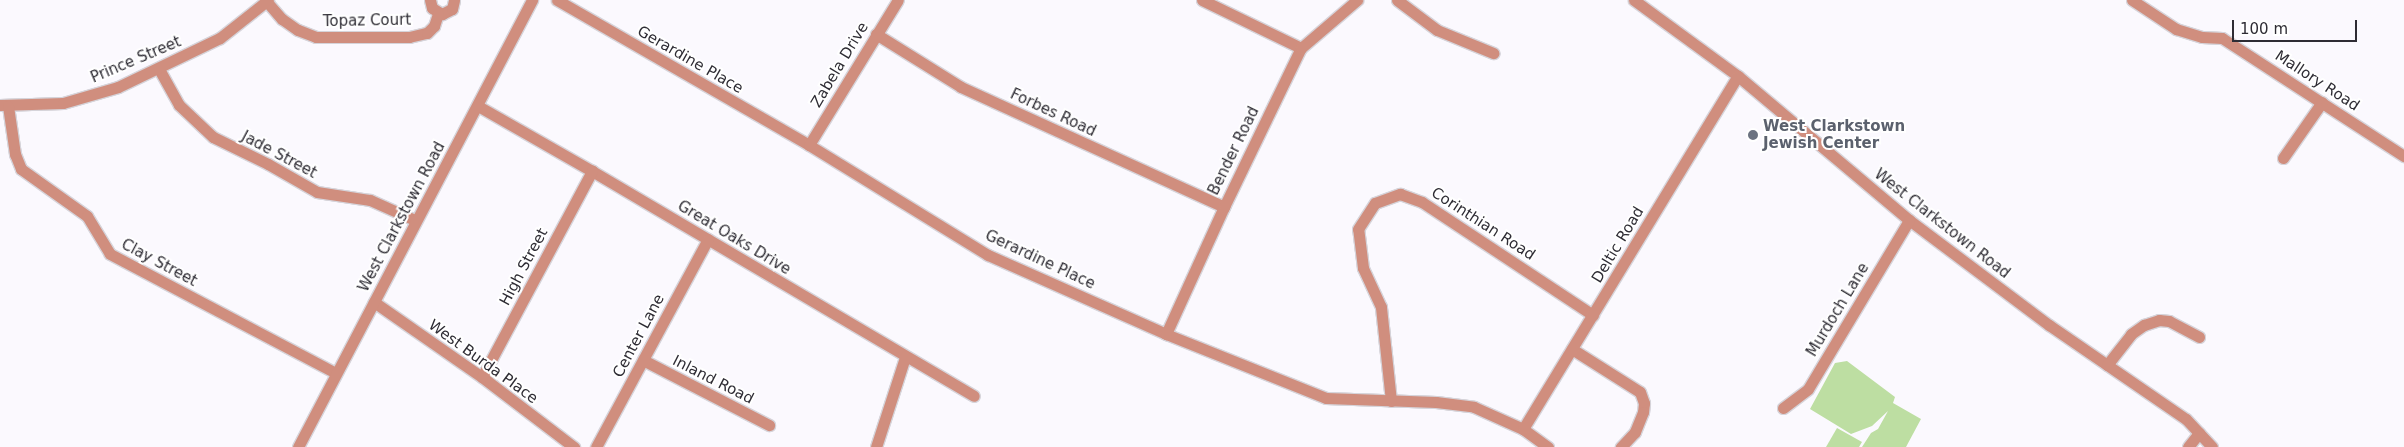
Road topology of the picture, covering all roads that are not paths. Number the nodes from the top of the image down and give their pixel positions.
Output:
1 (430, 0) edge
2 (454, 0) edge
3 (532, 0) edge
4 (557, 0) edge
5 (898, 0) edge
6 (1202, 0) edge
7 (1357, 0) edge
8 (1397, 0) edge
9 (1634, 0) edge
10 (2132, 0) edge
11 (267, 1) edge
12 (438, 14) junction
13 (876, 34) junction
14 (1301, 48) junction
15 (1493, 53) dead end
16 (159, 68) junction
17 (1738, 76) junction
18 (2322, 102) junction
19 (4, 105) edge
20 (478, 106) junction
21 (809, 145) junction
22 (2404, 156) edge
23 (2283, 158) dead end
24 (592, 170) junction
25 (1224, 207) junction
26 (415, 220) junction
27 (1909, 220) junction
28 (708, 239) junction
29 (374, 302) junction
30 (1592, 314) junction
31 (1166, 334) junction
32 (2199, 337) dead end
33 (1572, 349) junction
34 (905, 357) junction
35 (643, 360) junction
36 (2107, 365) junction
37 (336, 373) junction
38 (482, 377) junction
39 (974, 396) dead end
40 (1391, 401) junction
41 (1783, 408) dead end
42 (769, 425) dead end
43 (1522, 429) junction
44 (2199, 433) junction
45 (298, 447) edge
46 (574, 447) edge
47 (596, 447) edge
48 (876, 447) edge
49 (1548, 447) edge
50 (1621, 447) edge
51 (2188, 447) edge
52 (2212, 447) edge

1 - 12 street, Topaz Court
2 - 12 street, Topaz Court
3 - 20 street, West Clarkstown Road
4 - 21 street, Gerardine Place
5 - 13 street, Zabela Drive
6 - 14 street
7 - 14 street, Bender Road
8 - 15 street
9 - 17 street, West Clarkstown Road
10 - 18 street, Mallory Road
11 - 12 street, Topaz Court
11 - 16 street, Prince Street
13 - 21 street, Zabela Drive
13 - 25 street, Forbes Road
14 - 25 street, Bender Road
16 - 19 street, Prince Street
16 - 26 street, Jade Street
17 - 27 street, West Clarkstown Road
17 - 30 street, Deltic Road
18 - 22 street, Mallory Road
18 - 23 street
19 - 37 street, Clay Street
20 - 24 street, Great Oaks Drive
20 - 26 street, West Clarkstown Road
21 - 31 street, Gerardine Place
24 - 28 street, Great Oaks Drive
24 - 38 street, High Street
25 - 31 street, Bender Road
26 - 29 street, West Clarkstown Road
27 - 36 street, West Clarkstown Road
27 - 41 street, Murdoch Lane
28 - 34 street, Great Oaks Drive
28 - 35 street, Center Lane
29 - 37 street, West Clarkstown Road
29 - 38 street, West Burda Place
30 - 33 street, Deltic Road
30 - 40 street, Corinthian Road
31 - 40 street, Gerardine Place
32 - 36 street
33 - 43 street, Deltic Road
33 - 50 street
34 - 39 street, Great Oaks Drive
34 - 48 street
35 - 42 street, Inland Road
35 - 47 street, Center Lane
36 - 44 street, West Clarkstown Road
37 - 45 street, West Clarkstown Road
38 - 46 street, West Burda Place
40 - 43 street, Gerardine Place
43 - 49 street, Gerardine Place
44 - 51 street
44 - 52 street, West Clarkstown Road

